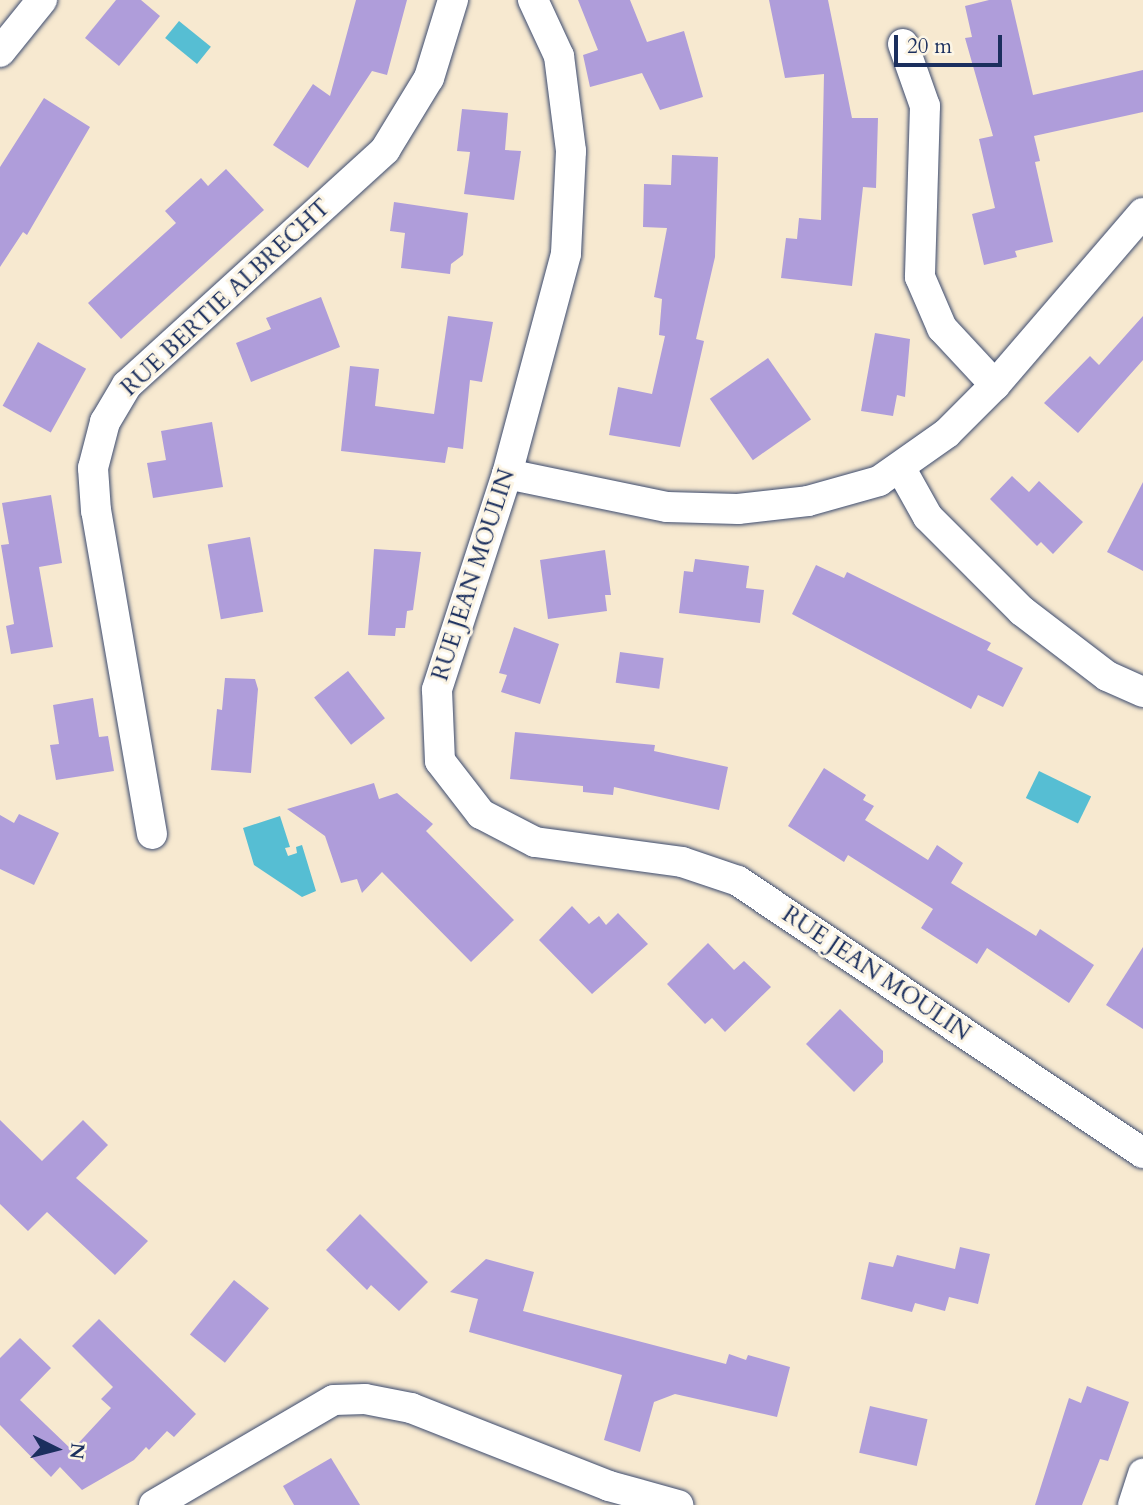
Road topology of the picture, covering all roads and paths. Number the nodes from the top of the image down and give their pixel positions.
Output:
1 (43, 0) edge
2 (453, 0) edge
3 (533, 0) edge
4 (903, 44) dead end
5 (0, 52) edge
6 (1143, 213) edge
7 (995, 384) junction
8 (900, 467) junction
9 (507, 474) junction
10 (1143, 692) edge
11 (152, 834) dead end
12 (1143, 1153) edge
13 (1143, 1475) edge
14 (154, 1505) edge
15 (678, 1505) edge
16 (1133, 1505) edge

1 - 5 street
2 - 11 street, RUE BERTIE ALBRECHT
3 - 9 street, RUE JEAN MOULIN
4 - 7 street
6 - 7 street
7 - 8 street
8 - 9 street
8 - 10 street
9 - 12 street, RUE JEAN MOULIN
13 - 16 street
14 - 15 street

